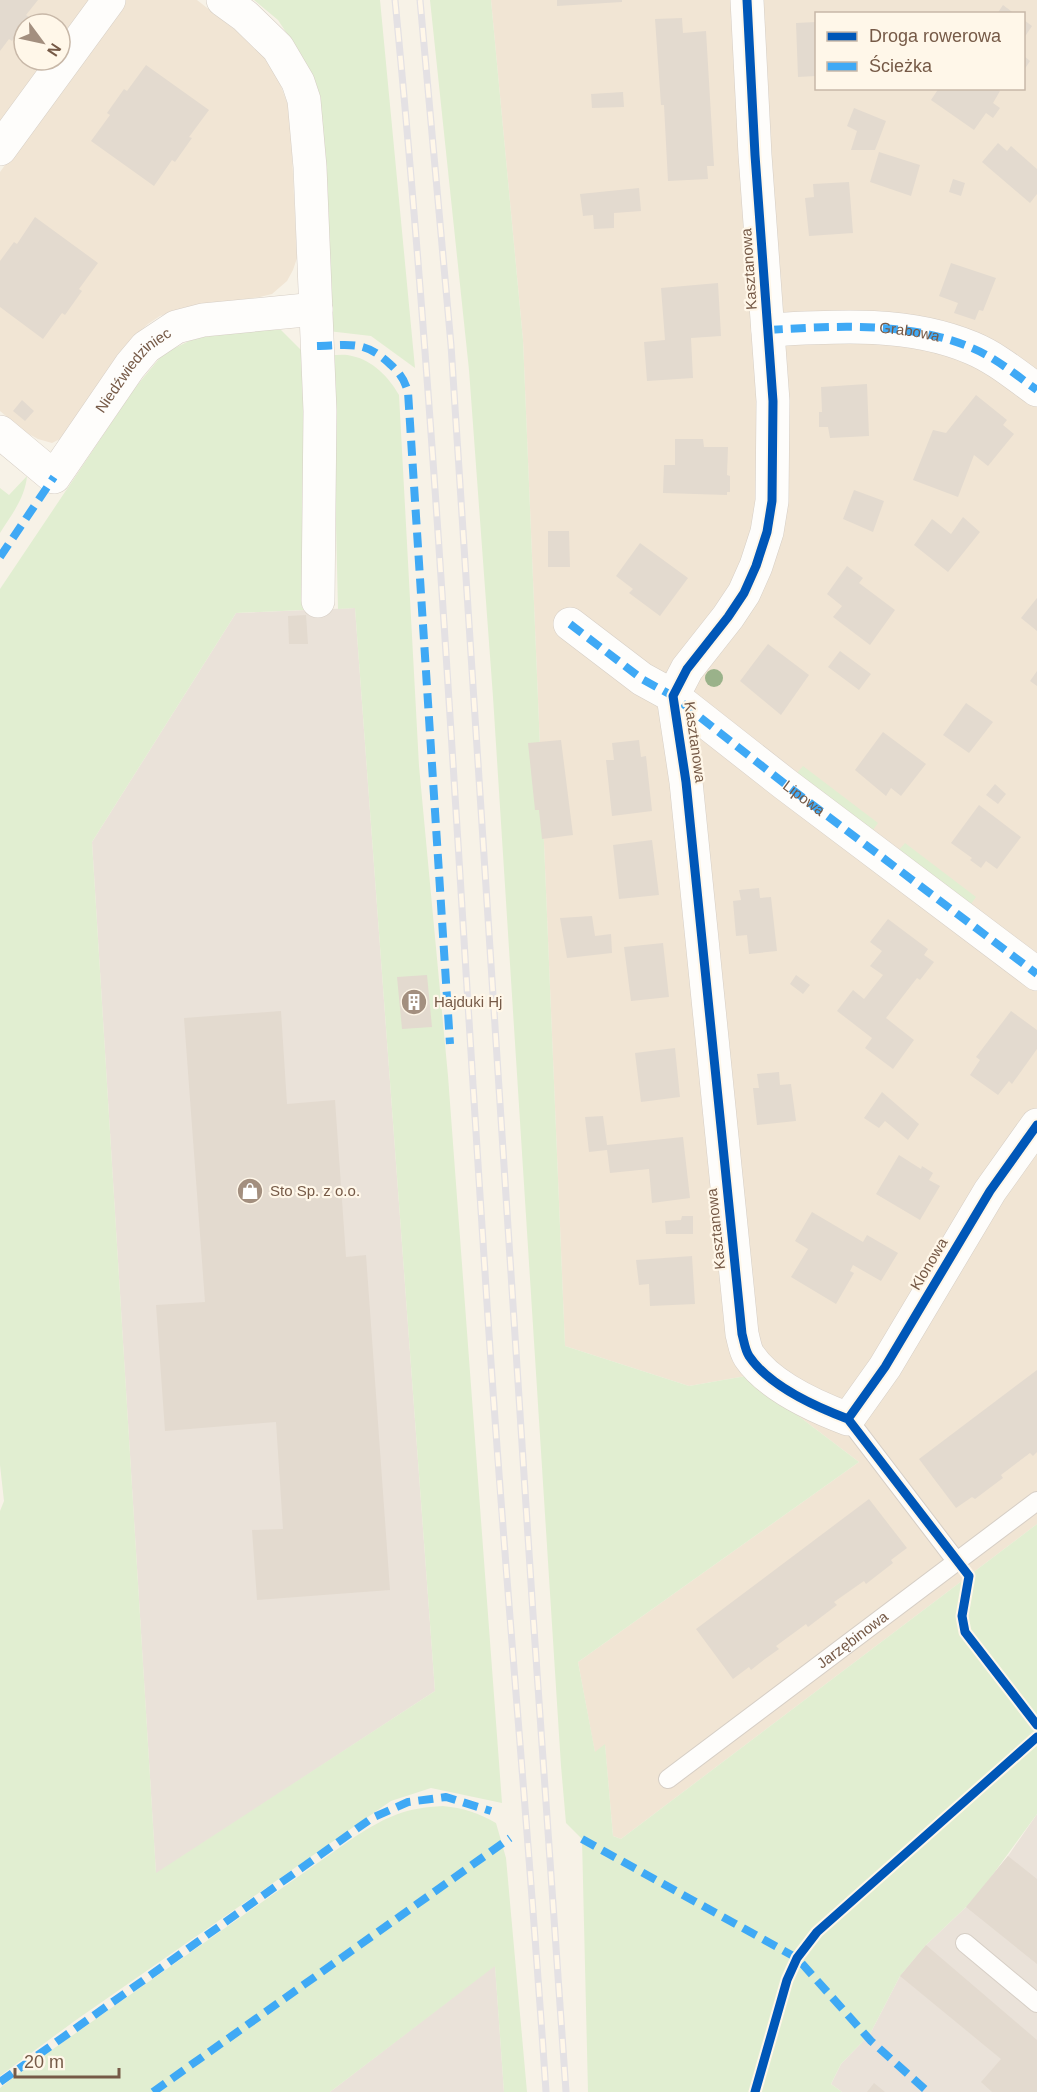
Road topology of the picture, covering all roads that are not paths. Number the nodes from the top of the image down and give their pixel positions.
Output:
1 (109, 0) edge
2 (223, 0) edge
3 (747, 0) edge
4 (0, 149) edge
5 (316, 309) junction
6 (768, 330) junction
7 (1037, 390) edge
8 (0, 432) edge
9 (318, 600) dead end
10 (570, 624) dead end
11 (673, 696) junction
12 (1037, 974) edge
13 (1037, 1125) edge
14 (848, 1419) junction
15 (1037, 1501) edge
16 (957, 1562) junction
17 (668, 1779) dead end
18 (965, 1943) dead end
19 (1037, 2003) edge

1 - 4 street
2 - 5 street
3 - 6 street, Kasztanowa
5 - 8 street, Niedźwiedziniec
5 - 9 street
6 - 7 street, Grabowa
6 - 11 street, Kasztanowa
10 - 11 street, Lipowa
11 - 12 street, Lipowa
11 - 14 street, Kasztanowa
13 - 14 street, Klonowa
14 - 16 lane
15 - 16 lane, Jarzębinowa
16 - 17 lane, Jarzębinowa
18 - 19 lane

